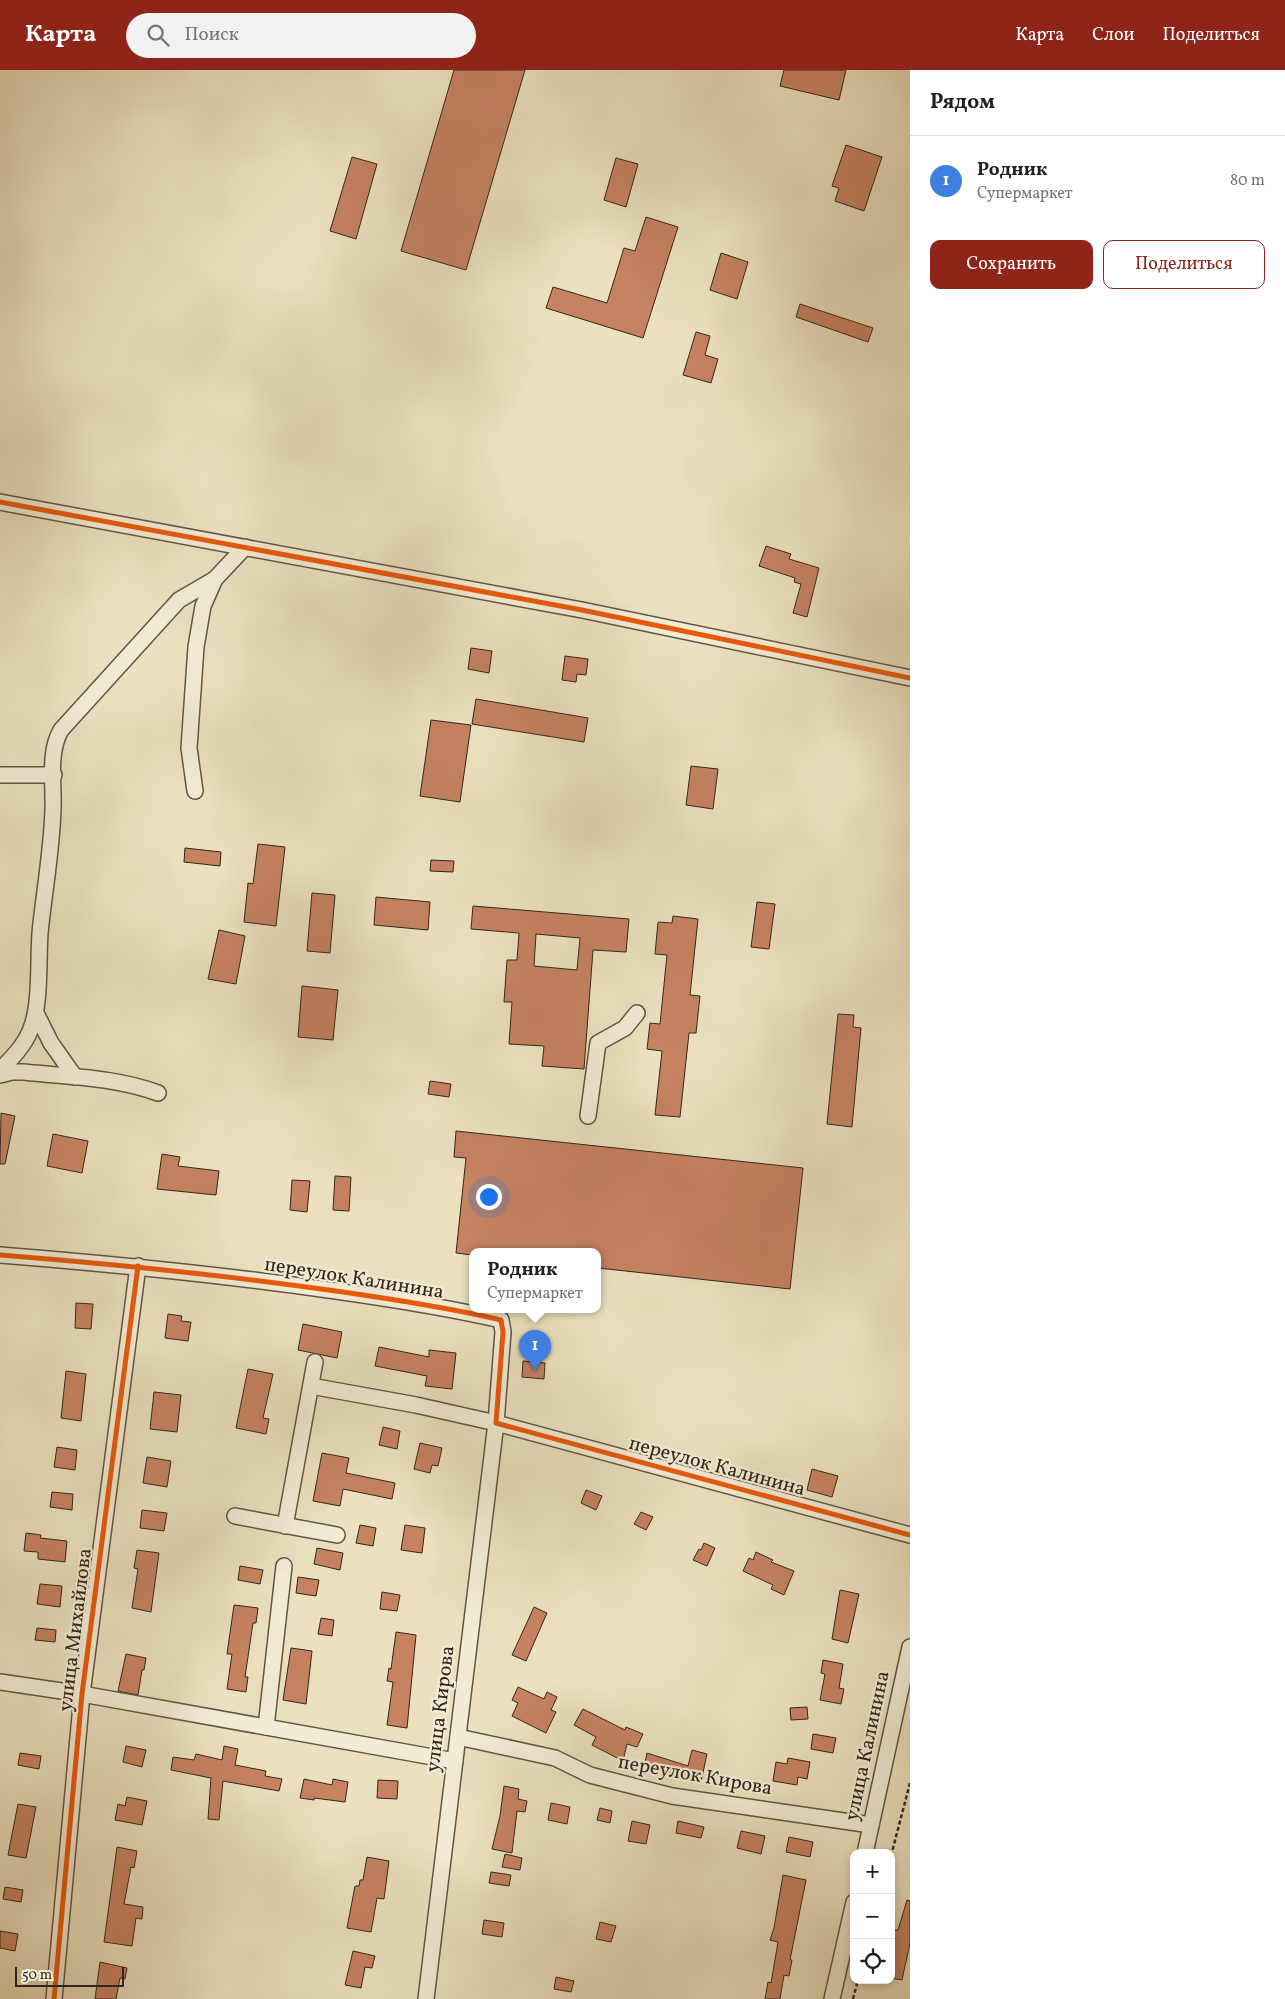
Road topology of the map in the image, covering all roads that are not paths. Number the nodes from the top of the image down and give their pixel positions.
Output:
1 (0, 502) edge
2 (245, 547) junction
3 (215, 579) junction
4 (910, 678) edge
5 (54, 775) junction
6 (0, 776) edge
7 (195, 791) dead end
8 (36, 1013) junction
9 (637, 1013) dead end
10 (0, 1070) edge
11 (0, 1075) edge
12 (75, 1077) junction
13 (158, 1093) dead end
14 (588, 1116) dead end
15 (0, 1255) edge
16 (138, 1266) junction
17 (469, 1313) edge
18 (470, 1313) edge
19 (315, 1362) dead end
20 (311, 1386) junction
21 (496, 1423) junction
22 (234, 1516) dead end
23 (285, 1526) junction
24 (337, 1535) dead end
25 (910, 1535) edge
26 (284, 1566) dead end
27 (910, 1647) edge
28 (0, 1682) edge
29 (82, 1694) junction
30 (266, 1727) junction
31 (458, 1737) junction
32 (455, 1761) junction
33 (871, 1825) junction
34 (866, 1849) edge
35 (850, 1920) edge
36 (54, 1999) edge
37 (426, 1999) edge
38 (832, 1999) edge

1 - 2 street
2 - 3 street
2 - 4 street
3 - 5 street
3 - 7 street
5 - 6 street
5 - 8 street
8 - 10 street
8 - 12 street
9 - 14 street
11 - 12 street
12 - 13 street
15 - 16 street, переулок Калинина
16 - 17 street, переулок Калинина
16 - 29 street, улица Михайлова
18 - 21 street, переулок Калинина
19 - 20 street
20 - 21 street
20 - 23 street
21 - 25 street, переулок Калинина
21 - 31 street, улица Кирова
22 - 23 street
23 - 24 street
26 - 30 street
27 - 33 street, улица Калинина
28 - 29 street
29 - 30 street
29 - 36 street, улица Михайлова
30 - 32 street
31 - 32 street, улица Кирова
31 - 33 street, переулок Кирова
32 - 37 street, улица Кирова
33 - 34 street, улица Калинина
35 - 38 street

